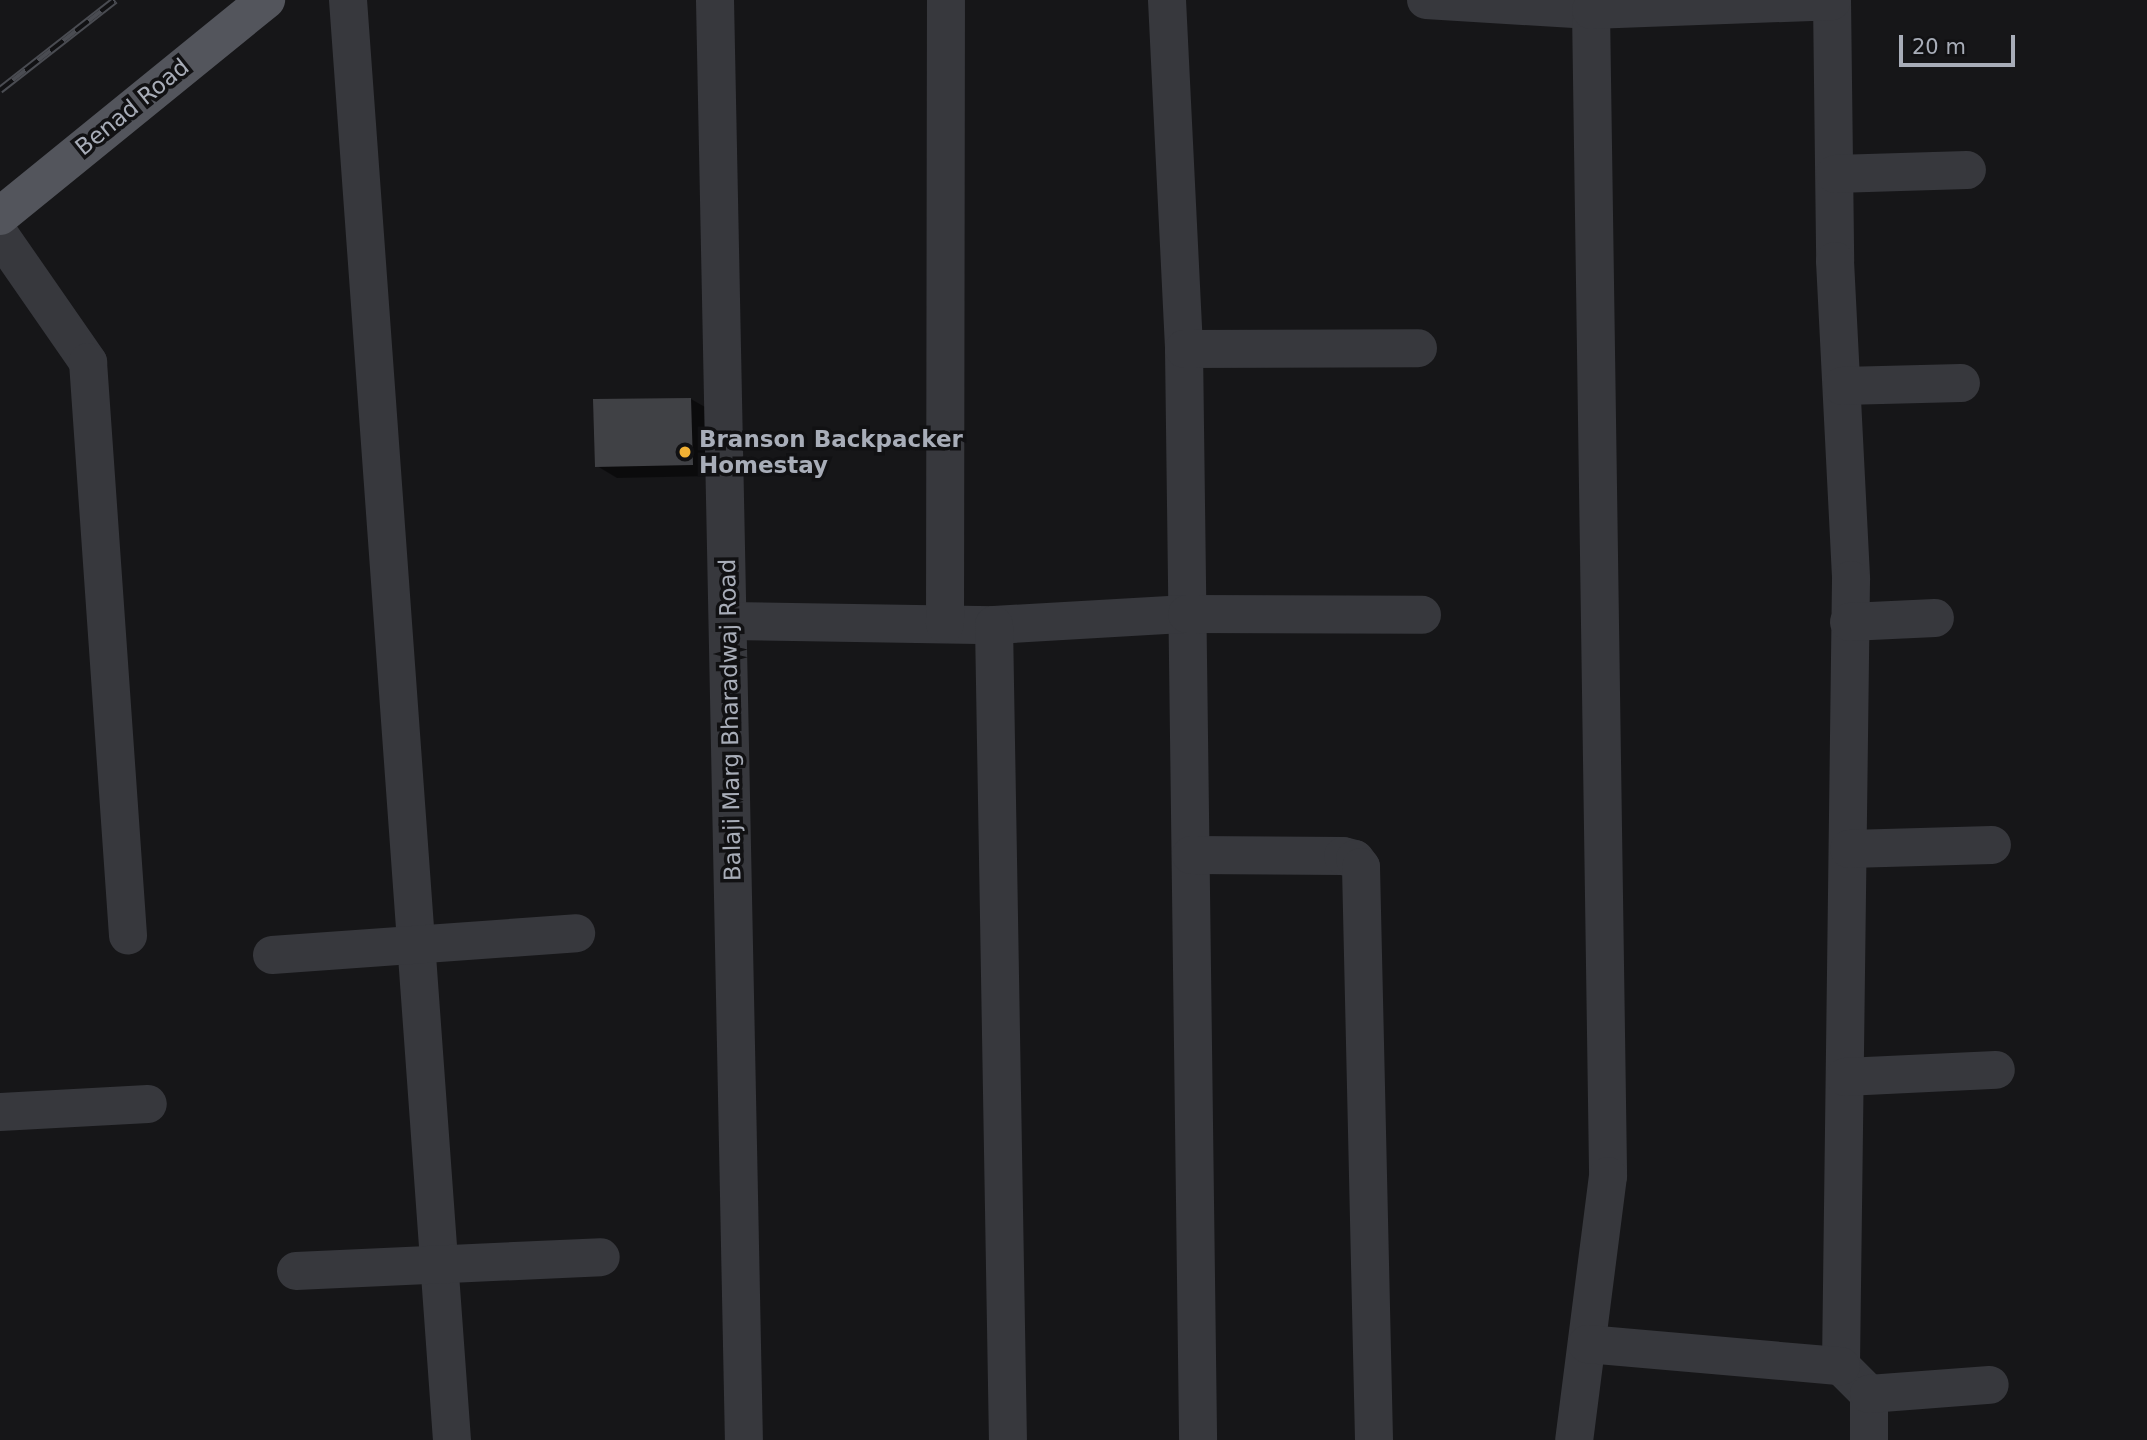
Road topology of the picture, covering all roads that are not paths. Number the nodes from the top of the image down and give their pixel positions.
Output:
1 (266, 0) edge
2 (348, 0) edge
3 (715, 0) edge
4 (946, 0) edge
5 (1167, 0) edge
6 (1426, 0) edge
7 (1832, 1) edge
8 (1591, 10) junction
9 (1967, 170) dead end
10 (1835, 174) junction
11 (0, 216) edge
12 (0, 235) edge
13 (1184, 348) junction
14 (1418, 348) dead end
15 (1962, 383) dead end
16 (1842, 386) junction
17 (1187, 614) junction
18 (1422, 615) dead end
19 (1935, 618) dead end
20 (728, 621) junction
21 (1849, 622) junction
22 (945, 624) junction
23 (994, 625) junction
24 (1992, 845) dead end
25 (1849, 849) junction
26 (1191, 855) junction
27 (576, 933) dead end
28 (128, 936) dead end
29 (416, 945) junction
30 (272, 954) dead end
31 (1996, 1070) dead end
32 (1844, 1077) junction
33 (148, 1104) dead end
34 (0, 1112) edge
35 (601, 1257) dead end
36 (440, 1264) junction
37 (296, 1271) dead end
38 (1587, 1344) junction
39 (1841, 1366) junction
40 (1990, 1385) dead end
41 (1869, 1394) junction
42 (452, 1440) edge
43 (744, 1440) edge
44 (1008, 1440) edge
45 (1198, 1440) edge
46 (1374, 1440) edge
47 (1574, 1440) edge
48 (1869, 1440) edge

1 - 11 main road, Benad Road
2 - 29 street
3 - 20 street, Balaji Marg Bharadwaj Road
4 - 22 street
5 - 13 street
6 - 8 street
7 - 8 street
7 - 10 street
8 - 38 street
9 - 10 street
10 - 16 street
12 - 28 street
13 - 14 street
13 - 17 street
15 - 16 street
16 - 21 street
17 - 18 street
17 - 23 street
17 - 26 street
19 - 21 street
20 - 22 street
20 - 43 street, Balaji Marg Bharadwaj Road
21 - 25 street
22 - 23 street
23 - 44 street
24 - 25 street
25 - 32 street
26 - 45 street
26 - 46 street
27 - 29 street
29 - 30 street
29 - 36 street
31 - 32 street
32 - 39 street
33 - 34 street
35 - 36 street
36 - 37 street
36 - 42 street
38 - 39 street
38 - 47 street
39 - 41 street
40 - 41 street
41 - 48 street

